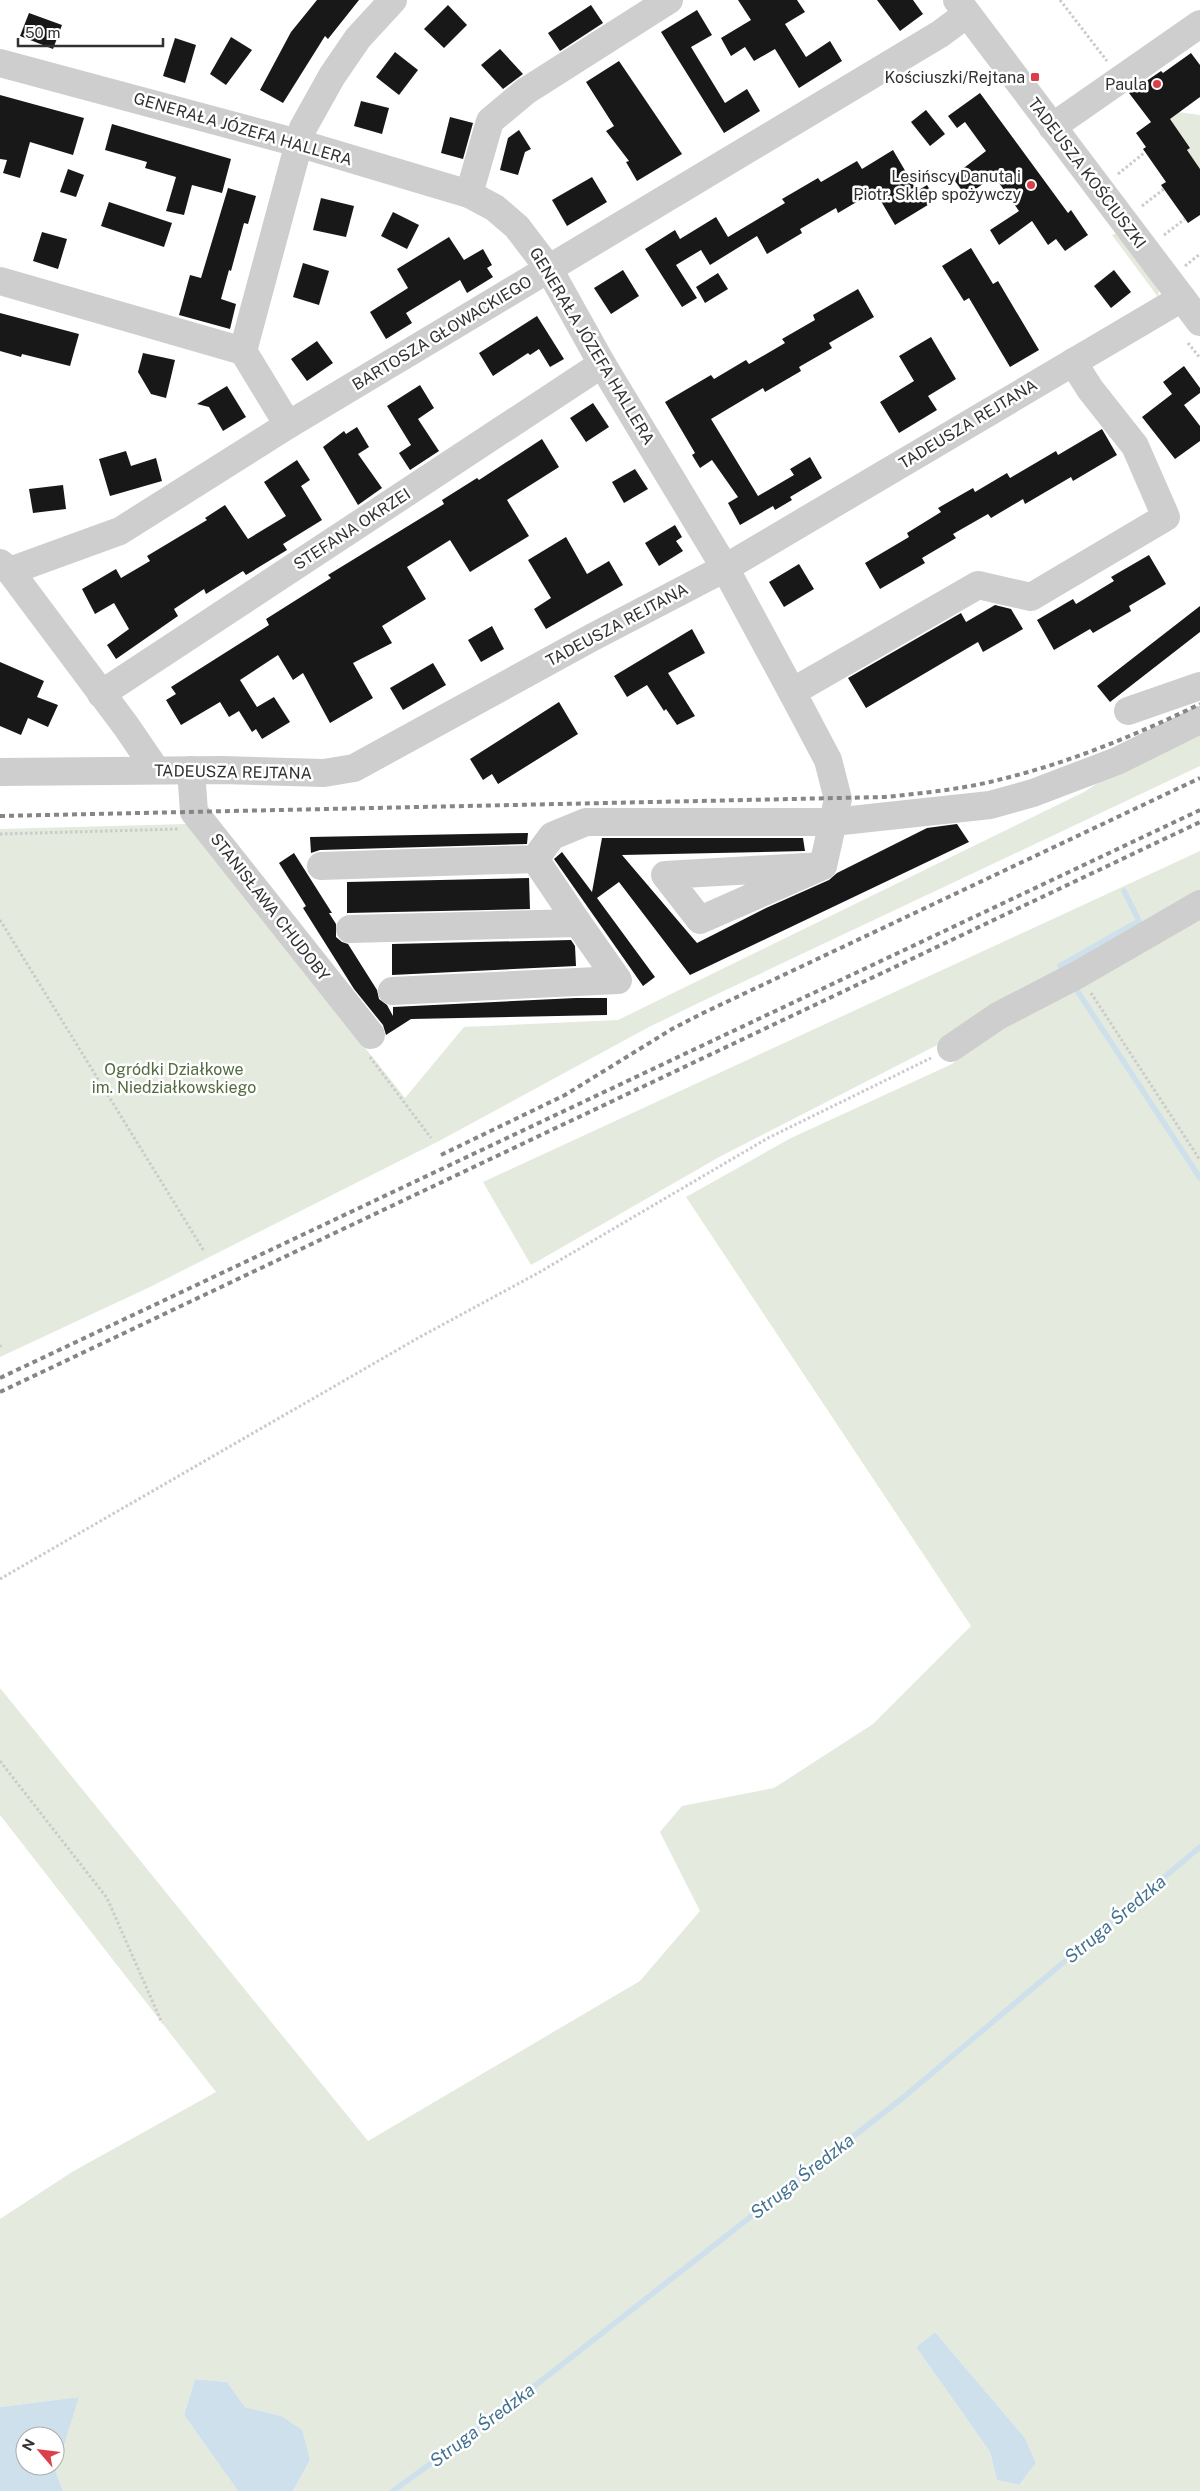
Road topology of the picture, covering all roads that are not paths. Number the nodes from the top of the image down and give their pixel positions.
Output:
1 (394, 0) edge
2 (669, 0) edge
3 (962, 7) edge
4 (1200, 24) edge
5 (0, 63) edge
6 (1052, 127) junction
7 (298, 143) junction
8 (469, 194) junction
9 (549, 269) junction
10 (0, 281) edge
11 (1182, 298) junction
12 (1200, 322) edge
13 (243, 351) junction
14 (1073, 362) junction
15 (602, 364) junction
16 (288, 425) junction
17 (5, 567) edge
18 (725, 568) junction
19 (1200, 686) edge
20 (792, 692) junction
21 (101, 694) junction
22 (1128, 711) dead end
23 (1200, 720) edge
24 (156, 770) junction
25 (191, 770) junction
26 (0, 772) edge
27 (833, 822) junction
28 (535, 859) junction
29 (321, 866) dead end
30 (823, 866) junction
31 (1200, 904) edge
32 (578, 923) junction
33 (350, 929) dead end
34 (392, 991) dead end
35 (371, 1035) dead end
36 (951, 1048) road end

1 - 7 street
2 - 8 street
3 - 6 street, TADEUSZA KOŚCIUSZKI
3 - 9 street, BARTOSZA GŁOWACKIEGO
4 - 6 street
5 - 7 street, GENERAŁA JÓZEFA HALLERA
6 - 11 street, TADEUSZA KOŚCIUSZKI
7 - 8 street, GENERAŁA JÓZEFA HALLERA
7 - 13 street
8 - 9 street, GENERAŁA JÓZEFA HALLERA
9 - 15 street, GENERAŁA JÓZEFA HALLERA
9 - 16 street, BARTOSZA GŁOWACKIEGO
10 - 13 street
11 - 12 street, TADEUSZA KOŚCIUSZKI
11 - 14 street, TADEUSZA REJTANA
13 - 16 street
14 - 18 street, TADEUSZA REJTANA
14 - 20 street
15 - 18 street, GENERAŁA JÓZEFA HALLERA
15 - 21 street, STEFANA OKRZEI
16 - 17 street, BARTOSZA GŁOWACKIEGO
17 - 21 street
18 - 20 street, GENERAŁA JÓZEFA HALLERA
18 - 25 street, TADEUSZA REJTANA
19 - 22 street
20 - 27 street, GENERAŁA JÓZEFA HALLERA
21 - 24 street
23 - 27 street
24 - 25 street, TADEUSZA REJTANA
24 - 26 street, TADEUSZA REJTANA
25 - 35 street, STANISŁAWA CHUDOBY
27 - 28 street
27 - 30 street, GENERAŁA JÓZEFA HALLERA
28 - 29 street
28 - 32 street
30 - 30 street
31 - 36 street
32 - 33 street
32 - 34 street

